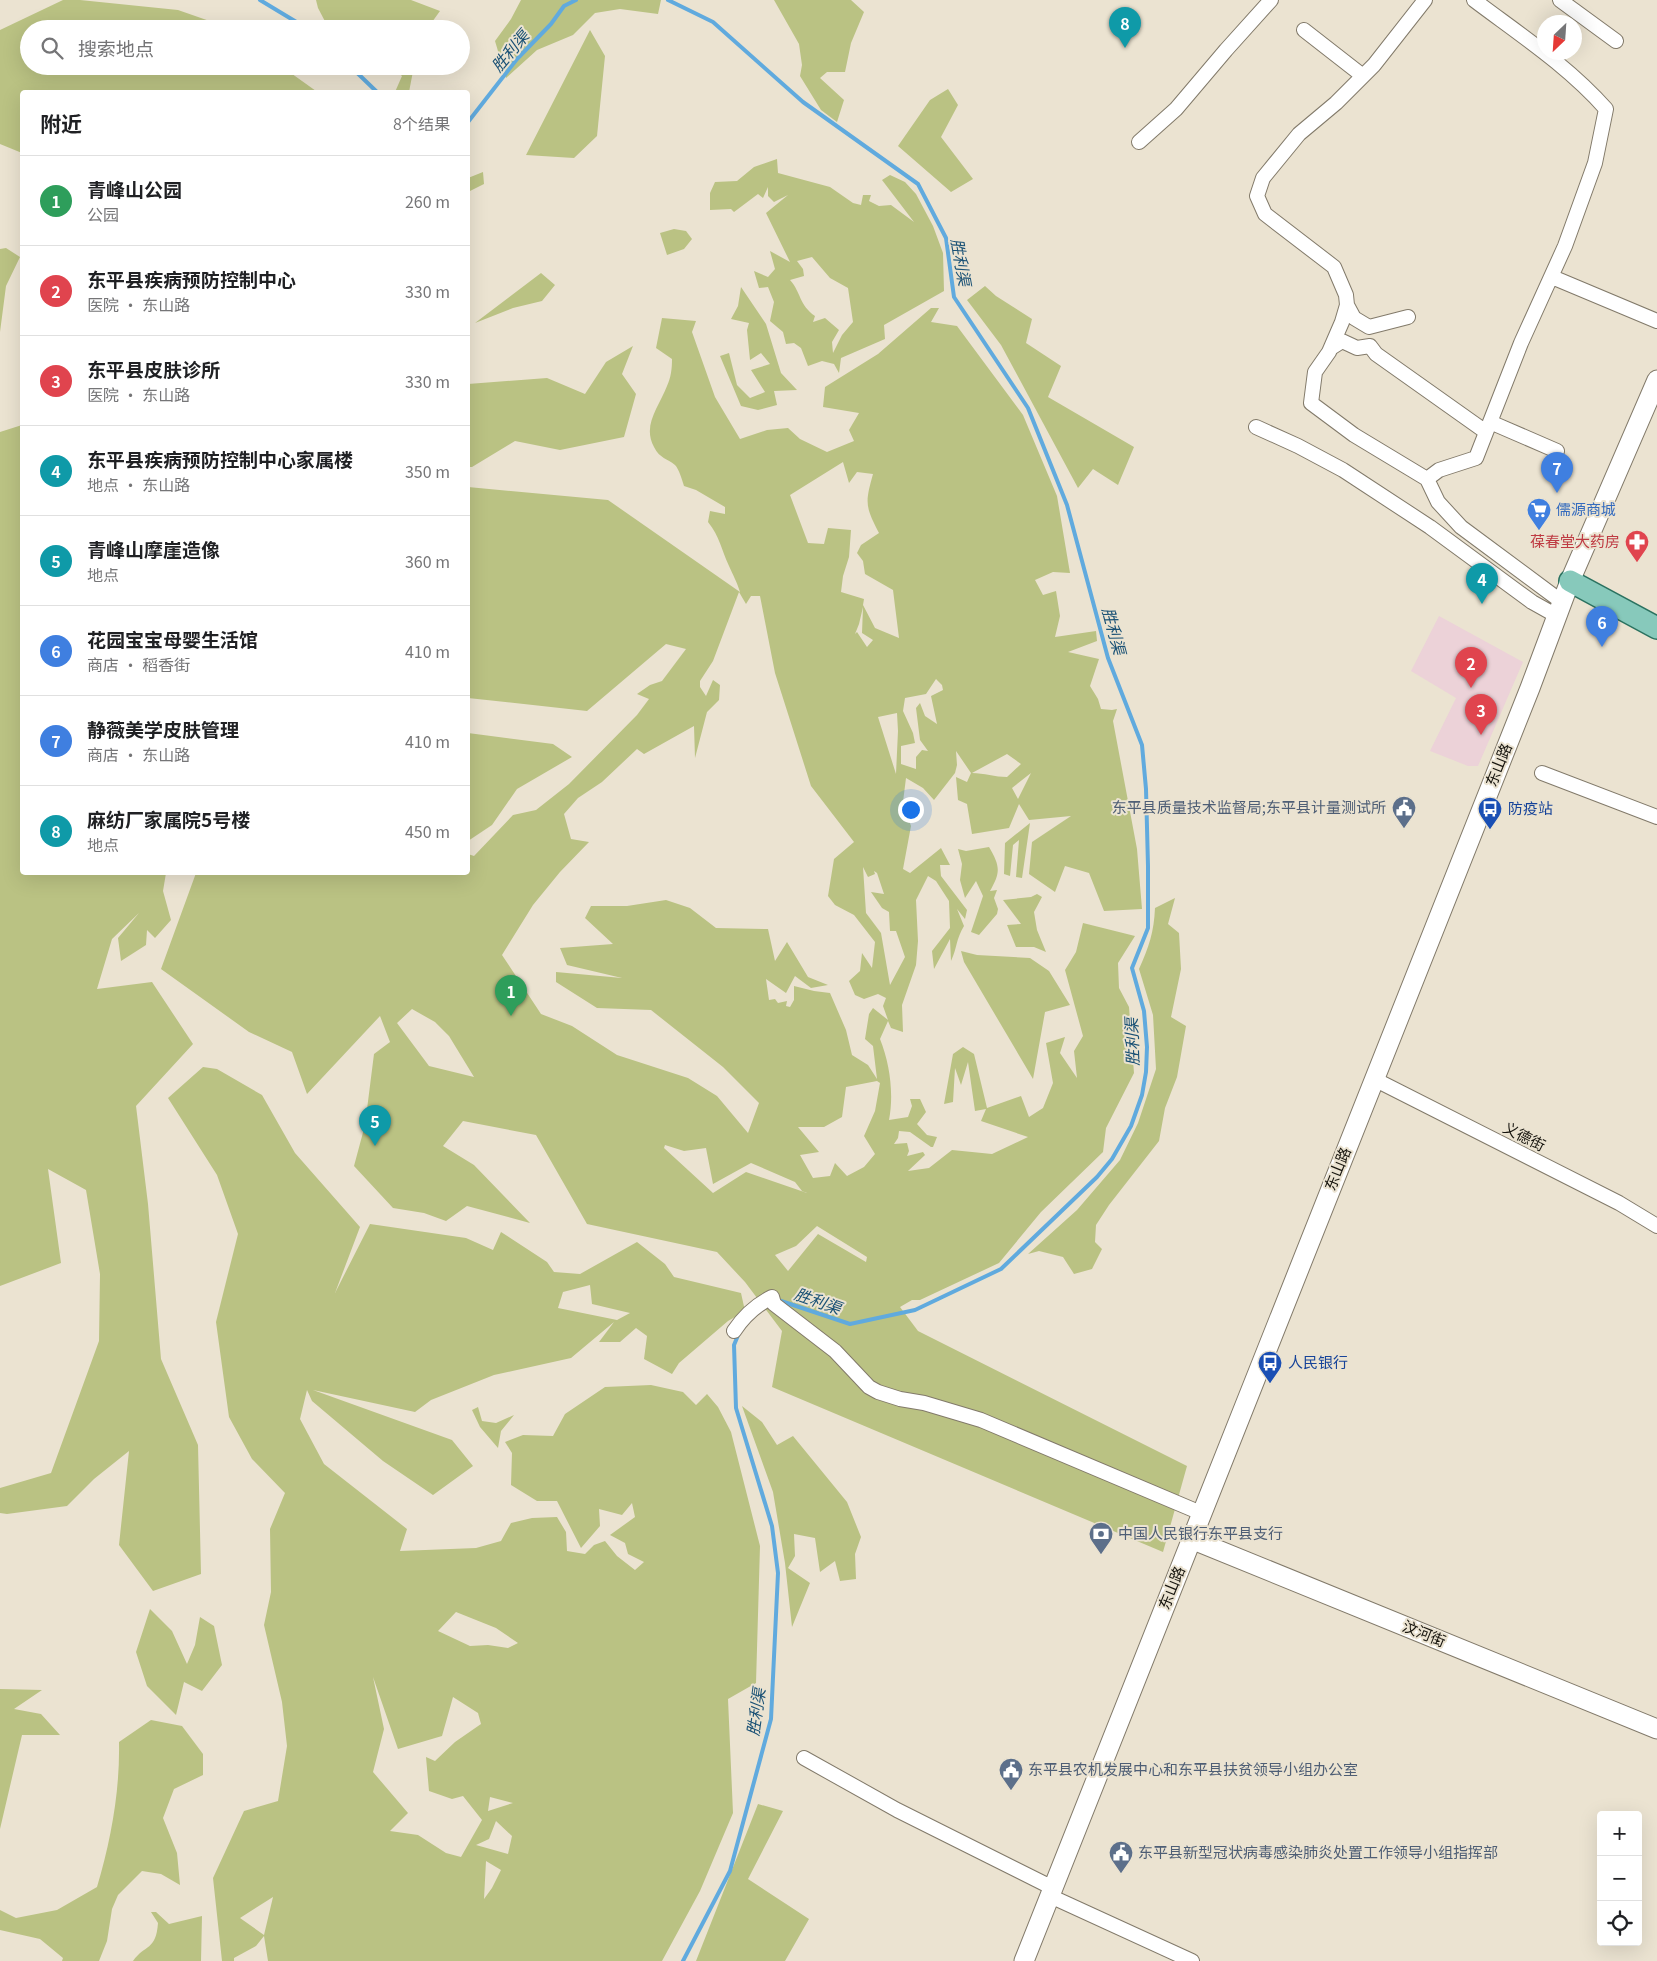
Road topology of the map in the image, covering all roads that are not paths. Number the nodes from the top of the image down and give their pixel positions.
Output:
1 (1271, 0) edge
2 (1425, 0) edge
3 (1474, 0) edge
4 (1560, 0) edge
5 (1304, 30) dead end
6 (1616, 41) dead end
7 (1363, 76) junction
8 (1138, 142) dead end
9 (1552, 277) junction
10 (1347, 305) junction
11 (1408, 317) dead end
12 (1657, 321) edge
13 (1331, 348) junction
14 (1657, 380) edge
15 (1256, 427) dead end
16 (1488, 427) junction
17 (1557, 451) dead end
18 (1427, 479) junction
19 (1570, 581) junction
20 (1560, 609) junction
21 (1657, 628) edge
22 (1542, 773) dead end
23 (1657, 817) edge
24 (1374, 1080) junction
25 (1657, 1226) edge
26 (734, 1331) dead end
27 (1201, 1514) junction
28 (1191, 1539) junction
29 (1657, 1729) edge
30 (804, 1758) dead end
31 (1052, 1892) junction
32 (1024, 1961) edge
33 (1192, 1961) edge

1 - 8 street
2 - 7 street
3 - 9 street
4 - 6 street
5 - 7 street
7 - 10 street
9 - 12 street
9 - 16 street
10 - 11 street
10 - 13 street
13 - 16 street
13 - 18 street
14 - 19 street, 东山路
15 - 20 street
16 - 17 street
16 - 18 street
18 - 20 street
19 - 20 street, 东山路
19 - 21 main road
20 - 24 street, 东山路
22 - 23 street
24 - 25 street, 义德街
24 - 27 street, 东山路
26 - 27 street
27 - 28 street, 东山路
28 - 29 street, 汶河街
28 - 31 street, 东山路
30 - 31 street
31 - 32 street, 东山路
31 - 33 street

